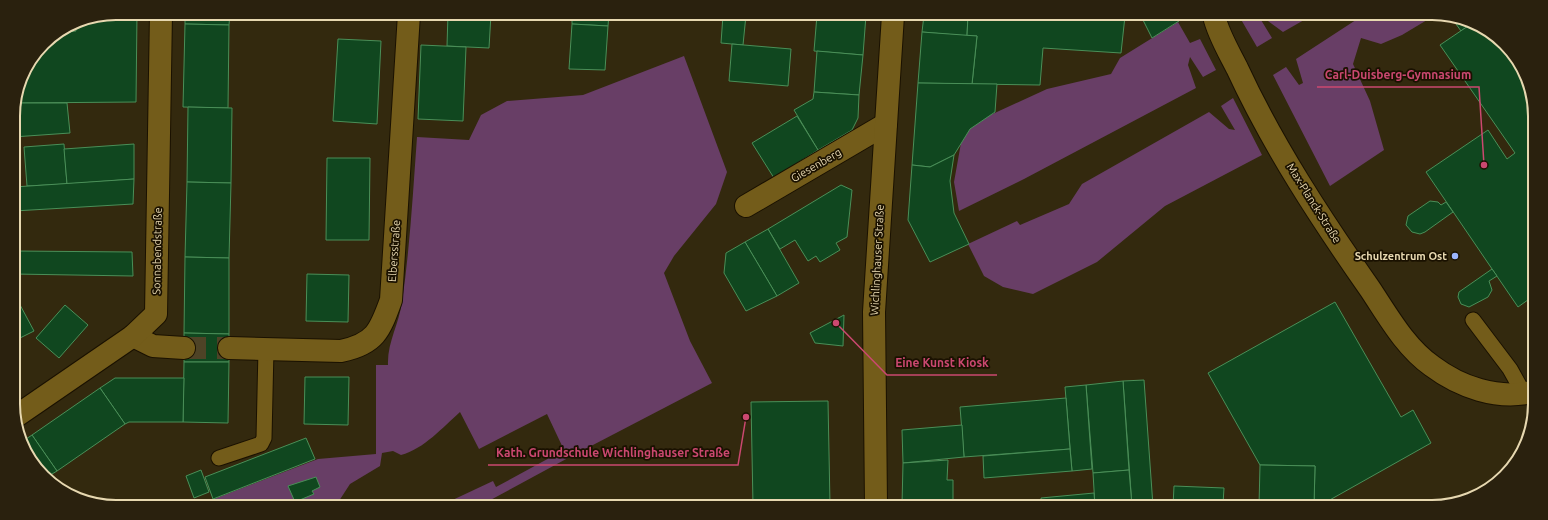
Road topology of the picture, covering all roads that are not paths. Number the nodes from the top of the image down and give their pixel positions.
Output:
1 (161, 20) edge
2 (409, 20) edge
3 (893, 20) edge
4 (1216, 20) edge
5 (886, 124) junction
6 (746, 206) dead end
7 (1473, 320) dead end
8 (134, 336) junction
9 (184, 348) tunnel mouth
10 (229, 348) tunnel mouth
11 (266, 349) junction
12 (1528, 393) edge
13 (21, 413) edge
14 (219, 458) dead end
15 (876, 500) edge

1 - 8 street, Sonnabendstraße
2 - 11 street, Elbersstraße
3 - 5 street, Wichlinghauser Straße
4 - 12 street, Max-Planck-Straße
5 - 6 street, Giesenberg
5 - 15 street, Wichlinghauser Straße
7 - 12 lane
8 - 9 street
8 - 13 street, Sonnabendstraße
10 - 11 street, Elbersstraße
11 - 14 lane

